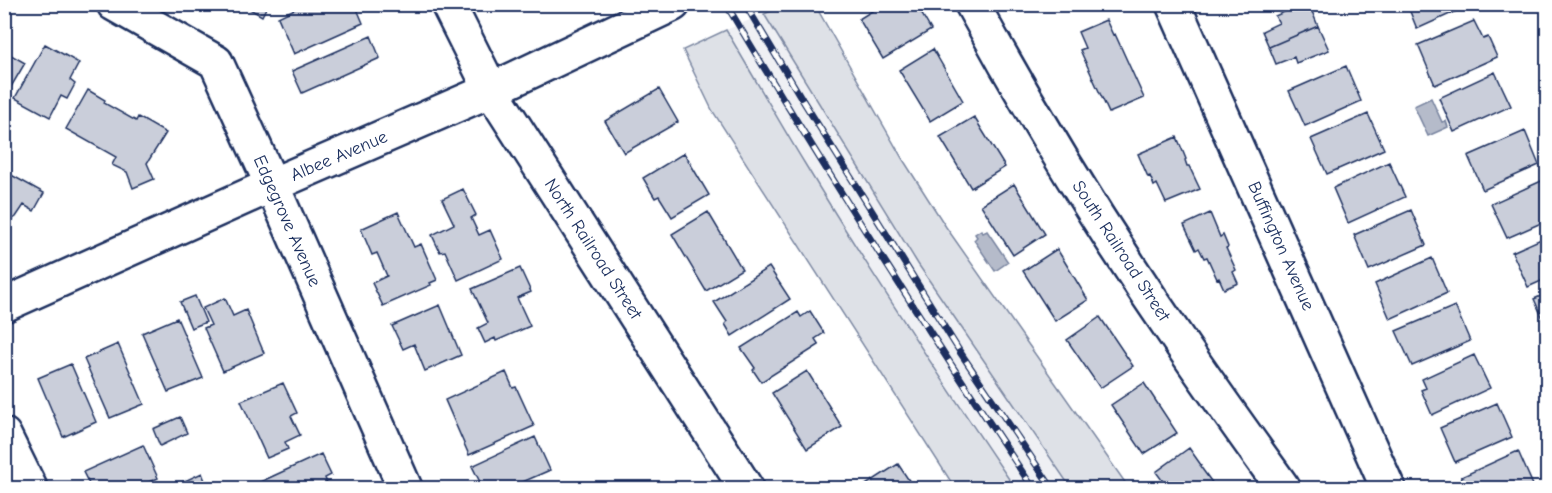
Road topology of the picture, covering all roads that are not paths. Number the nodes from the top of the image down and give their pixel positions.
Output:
1 (114, 4) edge
2 (448, 4) edge
3 (972, 4) edge
4 (1173, 4) edge
5 (665, 8) edge
6 (491, 90) junction
7 (272, 185) junction
8 (4, 305) edge
9 (4, 435) edge
10 (30, 489) edge
11 (405, 489) edge
12 (746, 489) edge
13 (1283, 489) edge
14 (1388, 489) edge

1 - 7 street, Edgegrove Avenue
2 - 6 street, North Railroad Street
3 - 13 street, South Railroad Street
4 - 14 street, Buffington Avenue
5 - 6 street, Albee Avenue
6 - 7 street, Albee Avenue
6 - 12 street, North Railroad Street
7 - 8 street, Albee Avenue
7 - 11 street, Edgegrove Avenue
9 - 10 street

